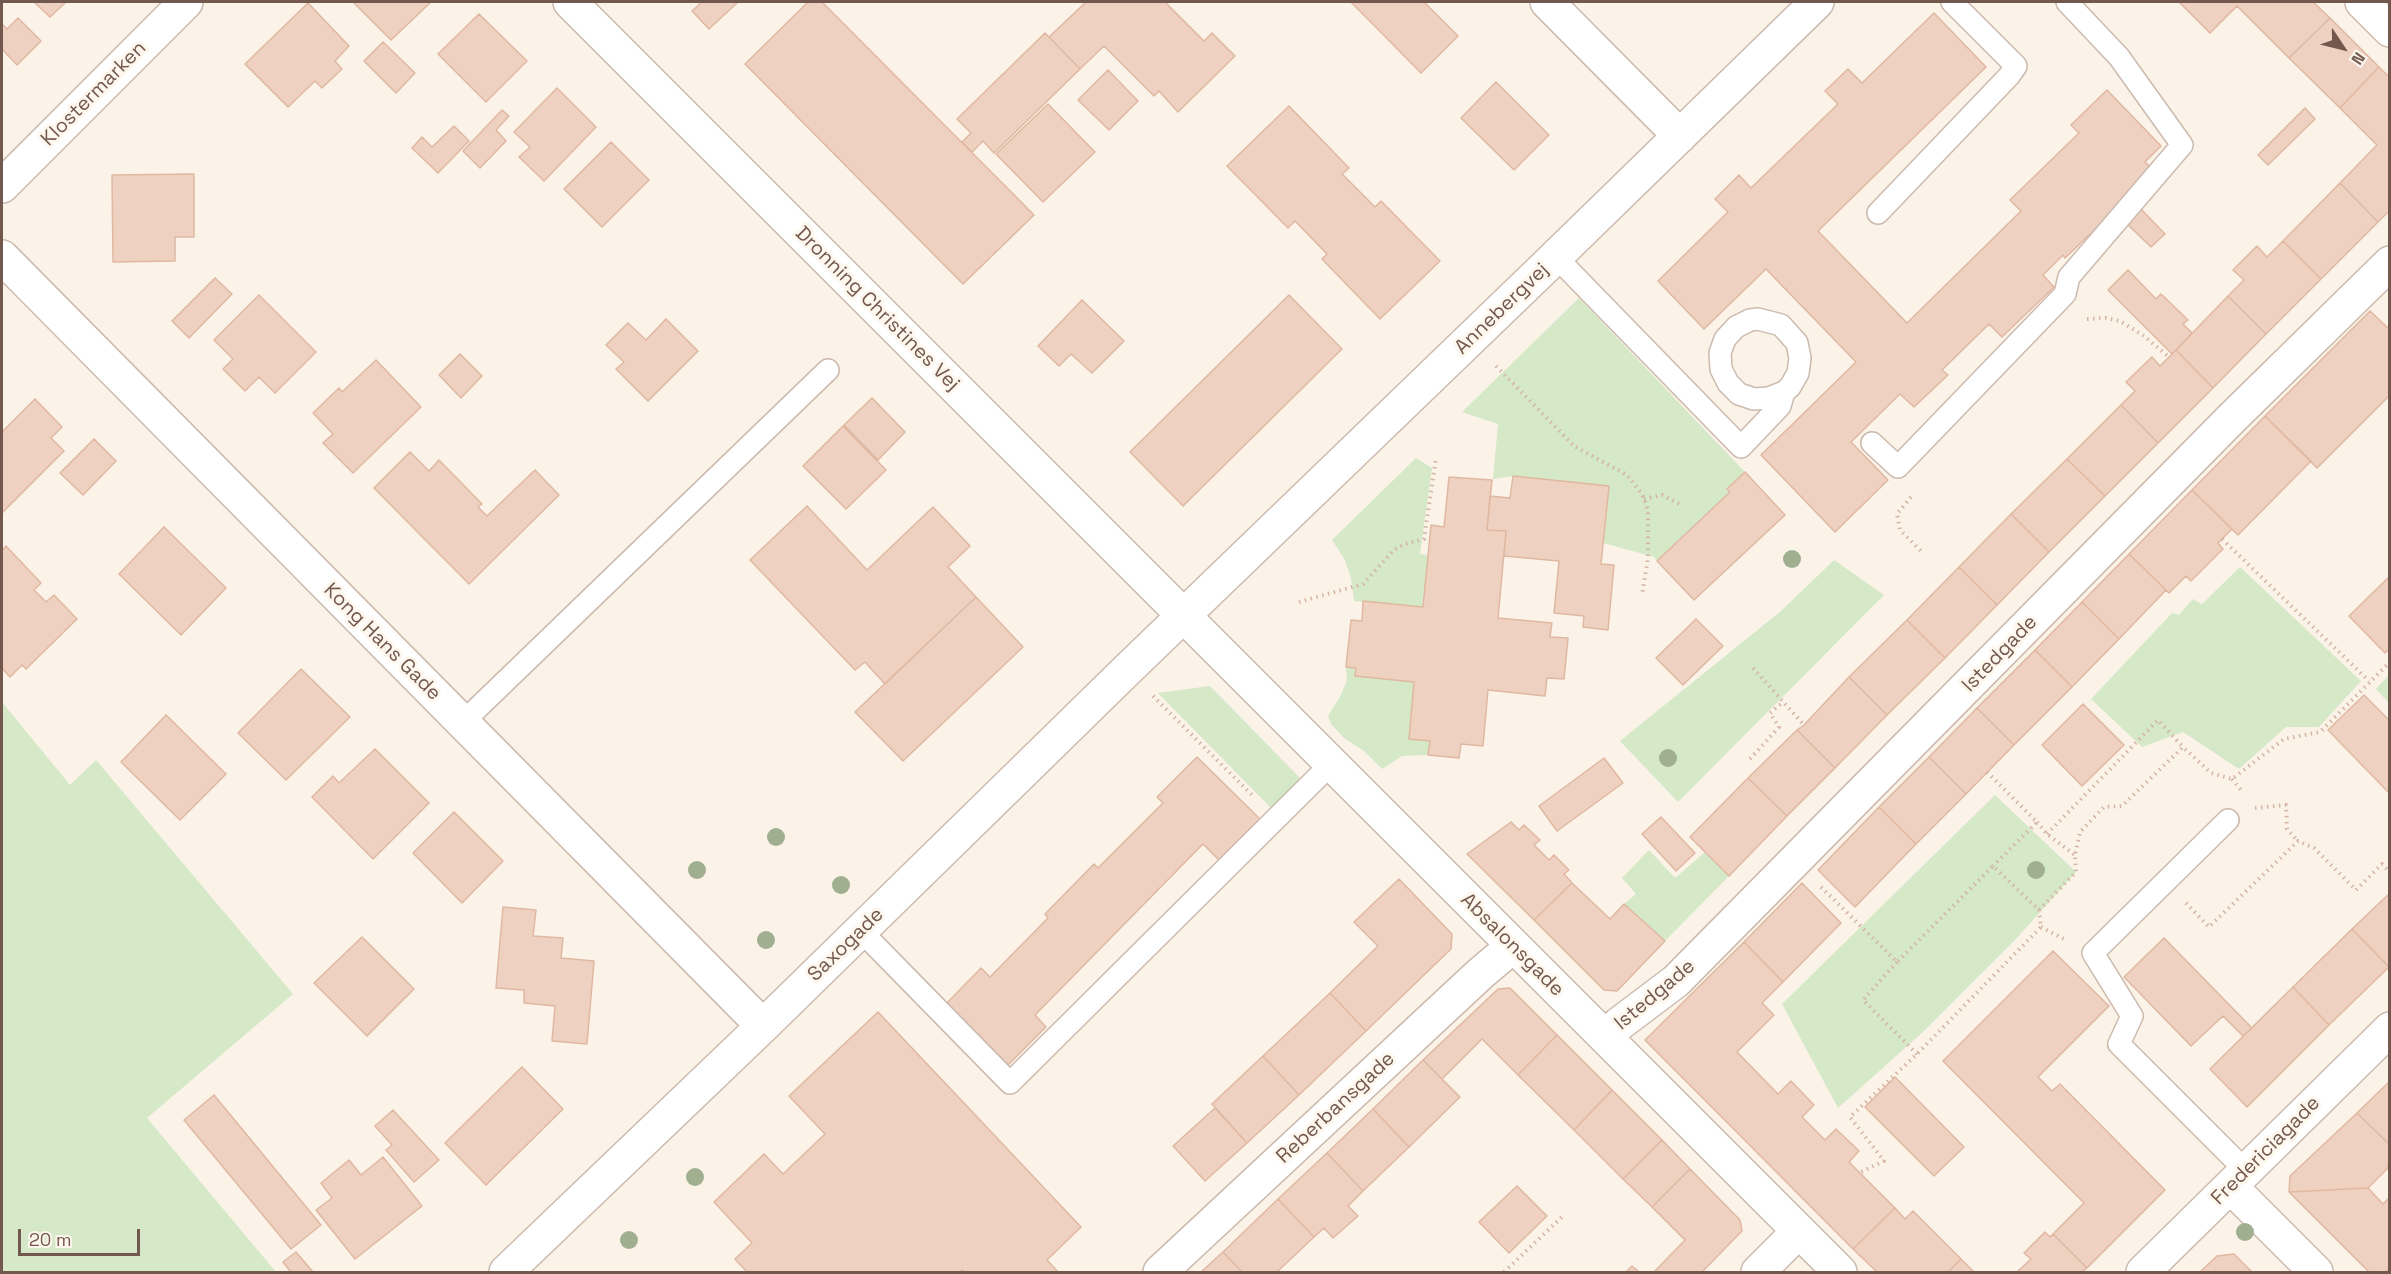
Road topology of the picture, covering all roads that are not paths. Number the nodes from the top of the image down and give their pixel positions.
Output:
1 (186, 2) edge
2 (570, 2) edge
3 (1547, 2) edge
4 (1817, 2) edge
5 (1952, 2) edge
6 (2067, 2) edge
7 (2362, 2) edge
8 (2390, 30) edge
9 (1680, 136) junction
10 (2, 186) edge
11 (1878, 213) dead end
12 (2, 257) edge
13 (1556, 257) junction
14 (2390, 263) edge
15 (828, 370) dead end
16 (1784, 392) dead end
17 (1872, 443) dead end
18 (1184, 616) junction
19 (462, 723) junction
20 (1331, 764) junction
21 (2228, 820) dead end
22 (861, 931) junction
23 (1513, 946) junction
24 (763, 1026) junction
25 (2390, 1029) edge
26 (1605, 1037) junction
27 (2238, 1179) junction
28 (1799, 1231) junction
29 (506, 1272) edge
30 (1160, 1272) edge
31 (1758, 1272) edge
32 (1840, 1272) edge
33 (2143, 1272) edge
34 (2316, 1272) edge

1 - 10 street, Klostermarken
2 - 18 street, Dronning Christines Vej
3 - 9 street
4 - 9 street, Annebergvej
5 - 11 lane
6 - 17 lane
7 - 8 street
9 - 13 street, Annebergvej
12 - 19 street, Kong Hans Gade
13 - 16 lane
13 - 18 street, Annebergvej
14 - 26 street, Istedgade
15 - 19 lane
18 - 20 street, Absalonsgade
18 - 22 street, Saxogade
19 - 24 street, Kong Hans Gade
20 - 22 lane
20 - 23 street, Absalonsgade
21 - 27 lane
22 - 24 street, Saxogade
23 - 26 street, Absalonsgade
23 - 30 street, Reberbansgade
24 - 29 street, Saxogade
25 - 27 street, Fredericiagade
26 - 28 street, Absalonsgade
27 - 33 street, Fredericiagade
27 - 34 street
28 - 31 street
28 - 32 street, Absalonsgade

